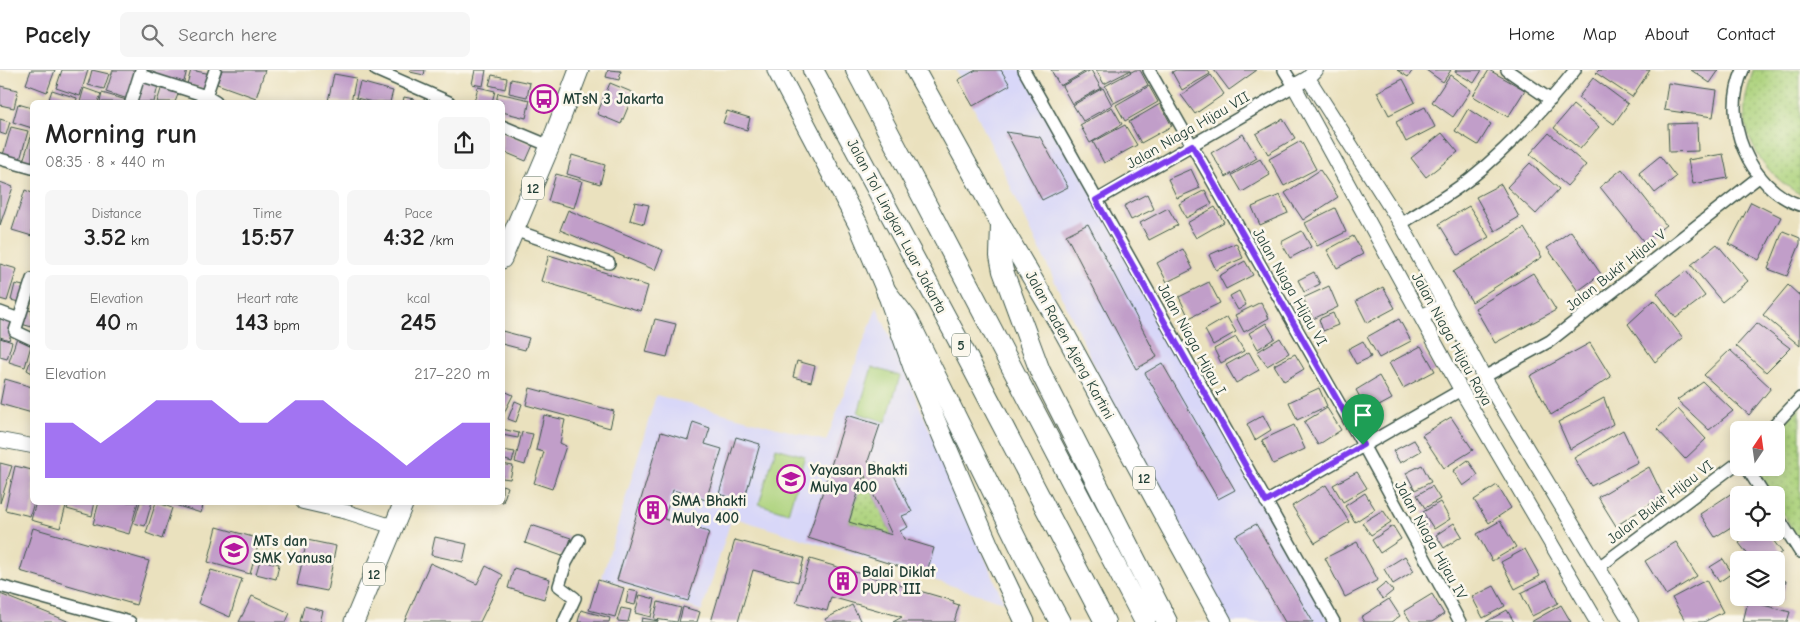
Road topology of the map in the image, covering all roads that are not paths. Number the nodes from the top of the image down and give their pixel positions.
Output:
1 (215, 70) edge
2 (376, 70) edge
3 (579, 70) edge
4 (777, 70) edge
5 (813, 70) edge
6 (856, 70) edge
7 (916, 70) edge
8 (1024, 70) edge
9 (1149, 70) edge
10 (1284, 70) edge
11 (1507, 70) edge
12 (1575, 70) edge
13 (1743, 70) edge
14 (141, 73) edge
15 (1312, 74) edge
16 (399, 75) edge
17 (1294, 86) junction
18 (191, 91) junction
19 (206, 96) junction
20 (132, 100) edge
21 (188, 100) edge
22 (213, 100) edge
23 (445, 100) edge
24 (1550, 100) junction
25 (505, 127) edge
26 (1192, 145) junction
27 (550, 146) junction
28 (0, 159) edge
29 (30, 167) edge
30 (1760, 176) junction
31 (1096, 200) junction
32 (1800, 205) edge
33 (1001, 224) junction
34 (1401, 224) junction
35 (514, 230) junction
36 (505, 252) edge
37 (609, 262) dead end
38 (30, 285) edge
39 (887, 293) junction
40 (1444, 305) junction
41 (0, 312) edge
42 (1421, 317) junction
43 (19, 319) junction
44 (30, 338) edge
45 (1484, 377) junction
46 (1461, 390) junction
47 (1800, 398) edge
48 (1778, 421) edge
49 (0, 440) edge
50 (1363, 445) junction
51 (30, 446) edge
52 (1730, 469) edge
53 (1266, 502) junction
54 (316, 505) edge
55 (403, 505) edge
56 (394, 527) junction
57 (1785, 528) edge
58 (579, 540) dead end
59 (1800, 552) edge
60 (1599, 567) junction
61 (0, 586) edge
62 (130, 622) edge
63 (354, 622) edge
64 (564, 622) edge
65 (1025, 622) edge
66 (1060, 622) edge
67 (1105, 622) edge
68 (1146, 622) edge
69 (1167, 622) edge
70 (1222, 622) edge
71 (1334, 622) edge
72 (1460, 622) edge
73 (1597, 622) edge
74 (1631, 622) edge

1 - 19 street
2 - 16 street
3 - 27 highway, 12
4 - 39 highway
5 - 67 highway, Jalan Tol Lingkar Luar Jakarta / 5
6 - 68 highway
7 - 33 highway, Jalan Raden Ajeng Kartini / 12
8 - 31 street, Jalan Niaga Hijau I
9 - 26 street, Jalan Niaga Hijau VI
10 - 17 street, Jalan Niaga Hijau Raya
11 - 24 street
12 - 24 street
13 - 30 street
14 - 18 street
14 - 20 street
15 - 17 street
15 - 34 street, Jalan Niaga Hijau Raya
16 - 23 street
17 - 26 street, Jalan Niaga Hijau VII
17 - 42 street, Jalan Niaga Hijau Raya
18 - 19 street
18 - 21 street
19 - 22 street
24 - 34 street
25 - 27 street
26 - 31 street, Jalan Niaga Hijau VII
26 - 50 street, Jalan Niaga Hijau VI
27 - 35 highway, 12
28 - 29 street
30 - 32 street
30 - 45 street, Jalan Bukit Hijau V
31 - 53 street, Jalan Niaga Hijau I
33 - 69 highway
33 - 70 highway, Jalan Raden Ajeng Kartini / 12
34 - 40 street, Jalan Niaga Hijau Raya
35 - 36 highway, 12
35 - 37 street
38 - 43 street
39 - 65 highway
39 - 66 highway
40 - 42 street
40 - 45 street, Jalan Niaga Hijau Raya
41 - 43 street
42 - 46 street, Jalan Niaga Hijau Raya
43 - 44 street
45 - 60 street, Jalan Niaga Hijau Raya
46 - 50 street
46 - 73 street, Jalan Niaga Hijau Raya
47 - 48 street
49 - 51 street
50 - 53 street
50 - 72 street, Jalan Niaga Hijau IV
52 - 60 street, Jalan Bukit Hijau VI
53 - 71 street, Jalan Niaga Hijau I
54 - 56 street
55 - 56 highway, 12
56 - 63 highway, 12
57 - 59 street
58 - 64 street
60 - 74 street, Jalan Niaga Hijau Raya
61 - 62 street

